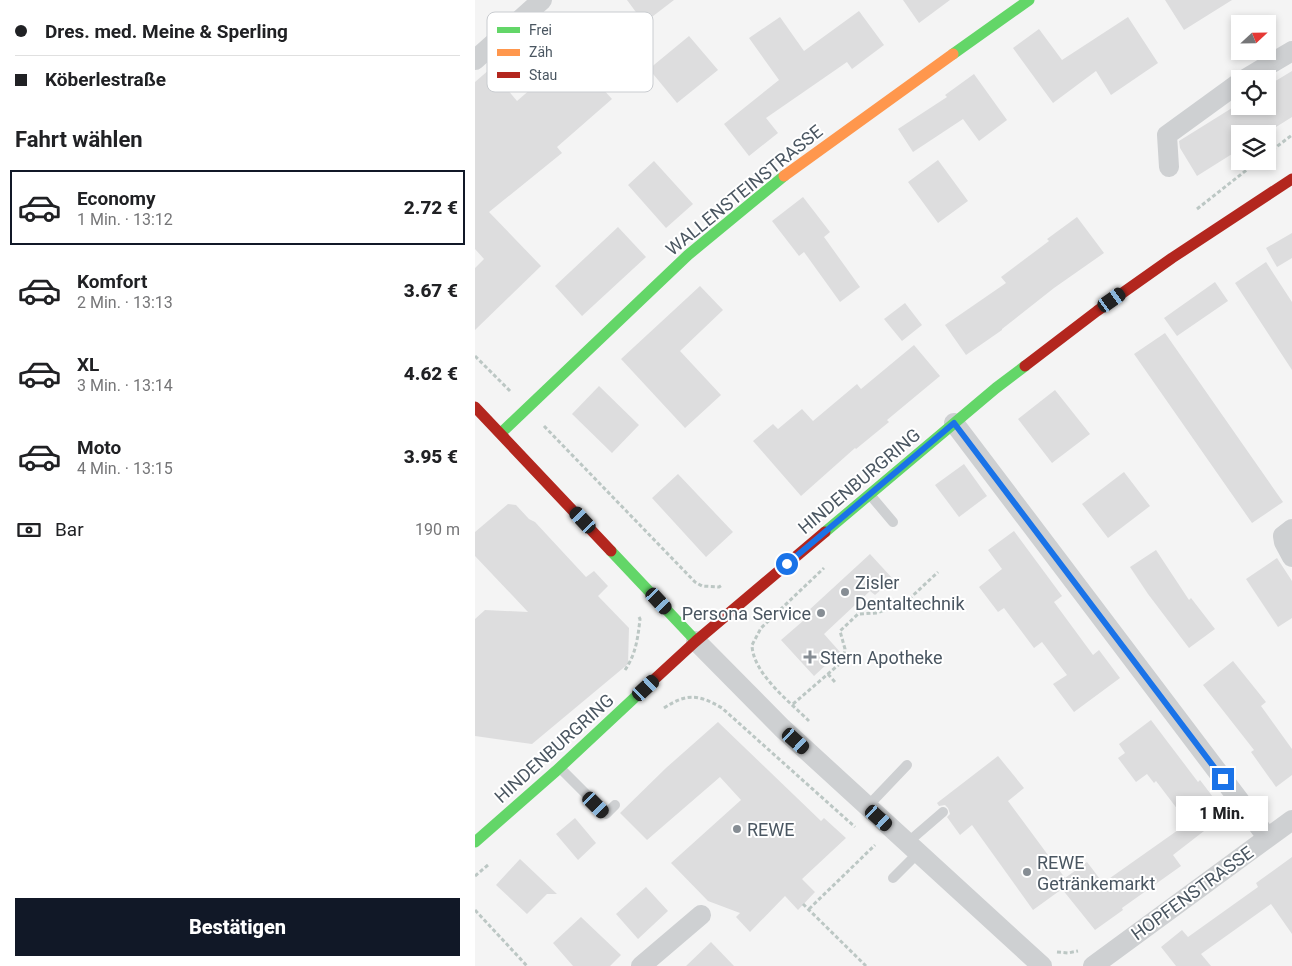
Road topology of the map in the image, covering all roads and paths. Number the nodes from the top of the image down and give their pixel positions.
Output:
1 (542, 0) edge
2 (1029, 0) edge
3 (529, 12) edge
4 (487, 49) edge
5 (1292, 51) edge
6 (475, 60) edge
7 (1260, 70) edge
8 (1231, 89) edge
9 (1292, 135) edge
10 (1276, 147) edge
11 (1169, 167) dead end
12 (1292, 179) edge
13 (475, 356) edge
14 (527, 408) junction
15 (485, 423) edge
16 (954, 423) junction
17 (870, 495) junction
18 (893, 522) dead end
19 (1292, 529) edge
20 (1292, 558) edge
21 (938, 572) dead end
22 (719, 586) dead end
23 (697, 641) junction
24 (828, 674) junction
25 (835, 682) dead end
26 (676, 700) dead end
27 (793, 704) dead end
28 (907, 765) dead end
29 (560, 768) junction
30 (615, 805) dead end
31 (867, 806) junction
32 (943, 812) dead end
33 (1292, 820) edge
34 (861, 832) dead end
35 (1267, 837) junction
36 (868, 838) dead end
37 (475, 842) edge
38 (875, 845) junction
39 (913, 848) junction
40 (902, 869) junction
41 (893, 878) dead end
42 (803, 904) dead end
43 (809, 909) junction
44 (475, 910) edge
45 (701, 914) dead end
46 (1033, 964) edge
47 (527, 966) edge
48 (641, 966) edge
49 (866, 966) edge
50 (1093, 966) edge

1 - 3 street
2 - 14 main road, WALLENSTEINSTRASSE
4 - 6 street
5 - 7 street
8 - 11 street
9 - 10 path
12 - 16 main road, HINDENBURGRING
13 - 14 path
14 - 15 main road, WALLENSTEINSTRASSE
14 - 22 path
15 - 23 main road
16 - 17 main road, HINDENBURGRING
16 - 35 street
17 - 18 lane
17 - 23 main road, HINDENBURGRING
19 - 20 street
21 - 24 path
23 - 29 main road, HINDENBURGRING
23 - 31 street
24 - 25 path
24 - 27 path
26 - 34 path
28 - 31 lane
29 - 30 lane
29 - 37 main road, HINDENBURGRING
31 - 39 street
32 - 39 lane
33 - 35 street, HOPFENSTRASSE
35 - 50 street, HOPFENSTRASSE
36 - 38 path
38 - 40 path
38 - 43 path
39 - 40 lane
39 - 46 street
40 - 41 lane
42 - 43 path
43 - 49 path
44 - 47 path
45 - 48 street

